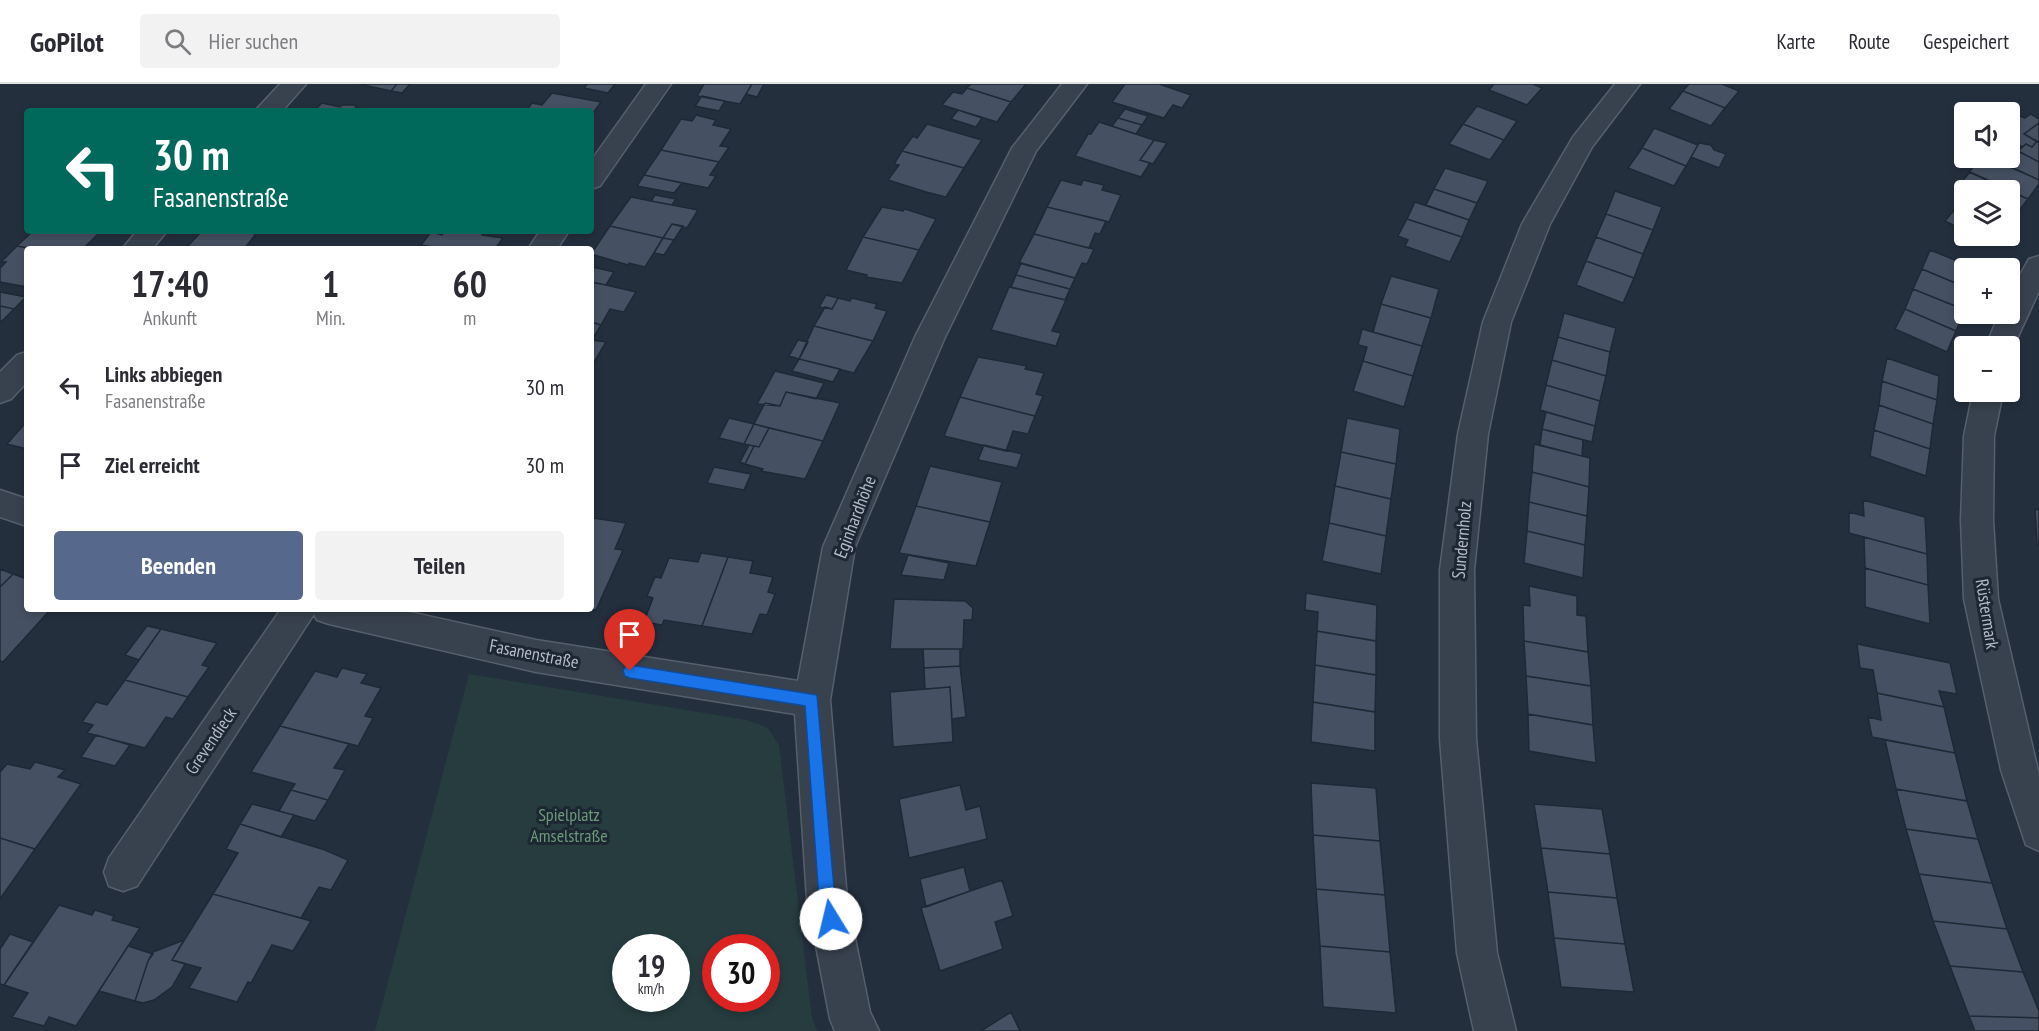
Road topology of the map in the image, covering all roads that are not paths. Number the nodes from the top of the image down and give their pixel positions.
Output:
1 (294, 84) edge
2 (659, 84) edge
3 (1075, 84) edge
4 (1628, 84) edge
5 (271, 108) edge
6 (594, 176) edge
7 (150, 234) edge
8 (139, 246) edge
9 (2039, 266) edge
10 (2004, 336) edge
11 (24, 366) edge
12 (0, 391) edge
13 (1986, 402) edge
14 (0, 502) edge
15 (24, 512) edge
16 (298, 612) edge
17 (342, 612) edge
18 (812, 700) junction
19 (2039, 832) edge
20 (123, 872) dead end
21 (858, 1031) edge
22 (1495, 1031) edge

1 - 5 street
2 - 6 street
3 - 18 street, Eginhardhöhe
4 - 22 street, Sundernholz
7 - 8 street
9 - 10 street
11 - 12 street
13 - 19 street, Rüstermark
14 - 15 street
16 - 20 street, Grevendieck
17 - 18 street, Fasanenstraße
18 - 21 street, Eginhardhöhe

